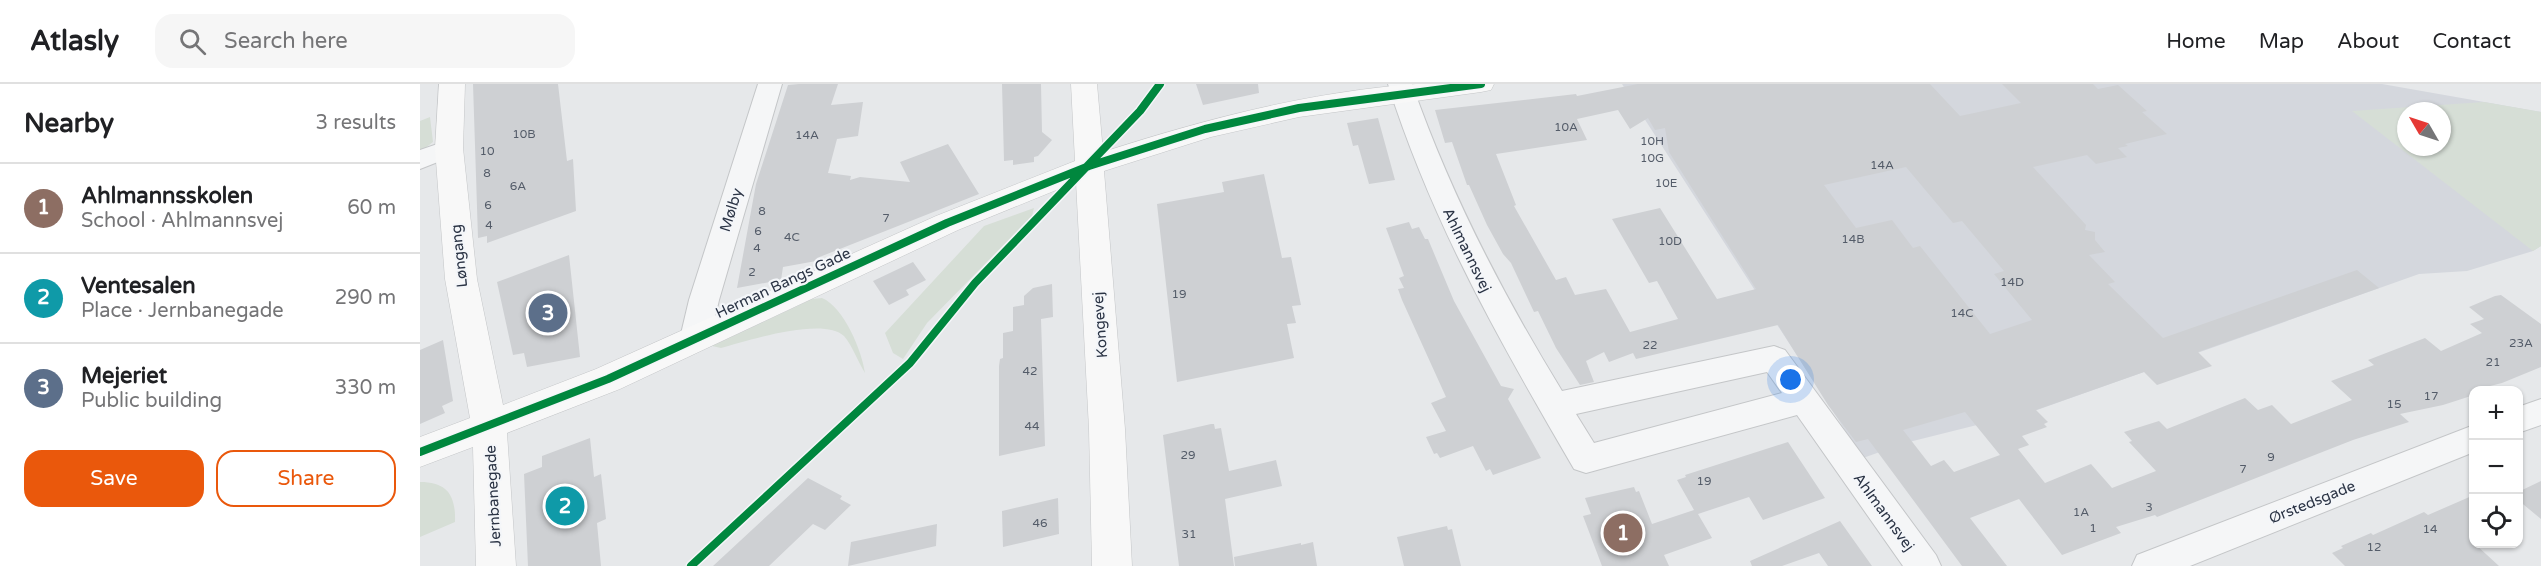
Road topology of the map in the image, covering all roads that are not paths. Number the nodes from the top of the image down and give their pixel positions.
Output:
1 (452, 84) edge
2 (770, 84) edge
3 (1084, 84) edge
4 (1481, 84) edge
5 (1401, 89) edge
6 (449, 148) junction
7 (420, 160) edge
8 (1089, 166) junction
9 (695, 338) junction
10 (1804, 400) junction
11 (1554, 406) junction
12 (2541, 412) edge
13 (2523, 418) edge
14 (489, 425) junction
15 (2469, 440) edge
16 (420, 452) edge
17 (496, 566) edge
18 (1112, 566) edge
19 (1923, 566) edge
20 (2150, 566) edge

1 - 6 street, Løngang
2 - 9 street, Mølby
3 - 8 street, Kongevej
4 - 5 street, Herman Bangs Gade
5 - 8 street, Herman Bangs Gade
5 - 11 street, Ahlmannsvej
6 - 7 street
6 - 14 street, Løngang
8 - 9 street, Herman Bangs Gade
8 - 18 street, Kongevej
9 - 14 street, Herman Bangs Gade
10 - 11 street, Ahlmannsvej
10 - 11 street, Ahlmannsvej
10 - 19 street, Ahlmannsvej
12 - 13 street
14 - 16 street, Herman Bangs Gade
14 - 17 street, Jernbanegade
15 - 20 street, Ørstedsgade

